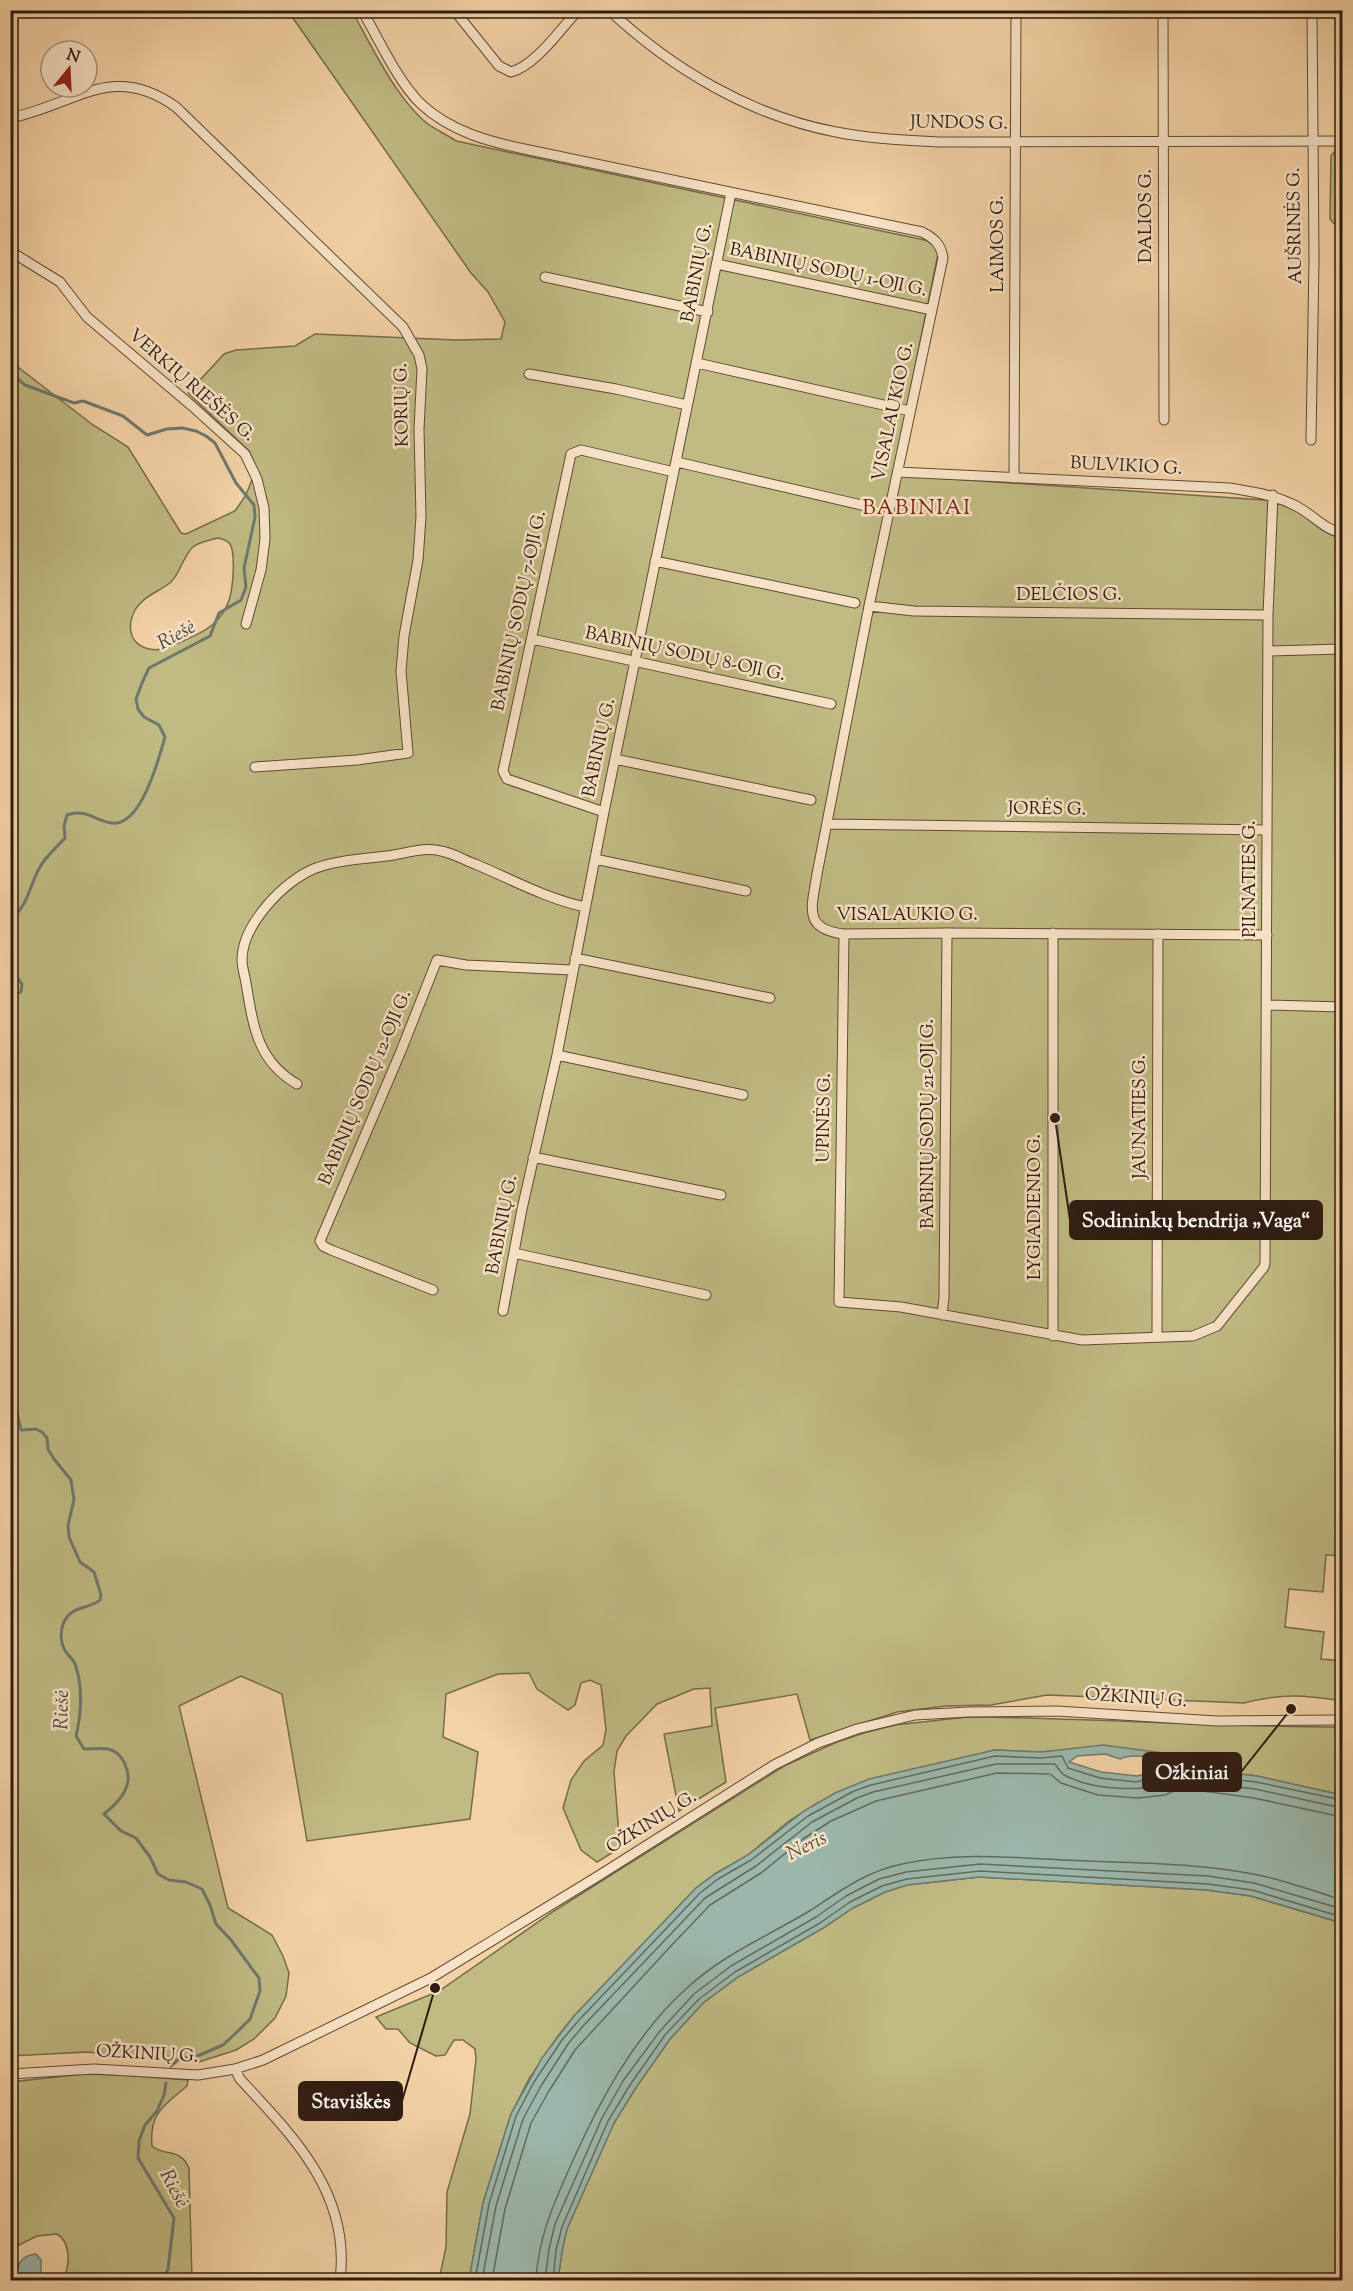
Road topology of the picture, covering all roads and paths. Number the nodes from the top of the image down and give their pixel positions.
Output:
1 (362, 10) edge
2 (454, 10) edge
3 (578, 10) edge
4 (609, 10) edge
5 (1016, 10) edge
6 (1163, 10) edge
7 (1312, 10) edge
8 (10, 118) edge
9 (1312, 141) junction
10 (1342, 141) edge
11 (1016, 142) junction
12 (1163, 142) junction
13 (731, 193) junction
14 (10, 251) edge
15 (717, 264) junction
16 (545, 277) dead end
17 (933, 310) junction
18 (708, 312) junction
19 (697, 363) junction
20 (529, 374) dead end
21 (687, 405) junction
22 (910, 411) junction
23 (1164, 420) dead end
24 (1311, 440) dead end
25 (675, 467) junction
26 (898, 472) junction
27 (1014, 478) junction
28 (1273, 495) junction
29 (870, 507) dead end
30 (1342, 533) edge
31 (655, 561) junction
32 (855, 603) dead end
33 (869, 606) junction
34 (1268, 615) junction
35 (246, 624) dead end
36 (532, 639) junction
37 (1342, 650) edge
38 (1269, 651) junction
39 (634, 661) junction
40 (831, 704) dead end
41 (615, 759) junction
42 (255, 767) dead end
43 (811, 800) dead end
44 (604, 812) junction
45 (827, 824) junction
46 (1267, 830) junction
47 (595, 859) junction
48 (746, 891) dead end
49 (585, 907) junction
50 (947, 933) junction
51 (1053, 933) junction
52 (844, 934) junction
53 (1158, 934) junction
54 (1267, 935) junction
55 (575, 958) junction
56 (572, 970) junction
57 (770, 998) dead end
58 (1267, 1005) junction
59 (1342, 1007) edge
60 (556, 1054) junction
61 (297, 1084) dead end
62 (743, 1095) dead end
63 (533, 1156) junction
64 (721, 1195) dead end
65 (514, 1253) junction
66 (433, 1290) dead end
67 (706, 1295) dead end
68 (503, 1311) dead end
69 (942, 1314) junction
70 (1053, 1336) junction
71 (1157, 1336) junction
72 (1342, 1720) edge
73 (235, 2069) junction
74 (10, 2074) edge
75 (340, 2280) edge

1 - 13 street, VISALAUKIO G.
2 - 3 street
4 - 11 street, JUNDOS G.
5 - 11 street, LAIMOS G.
6 - 12 street, DALIOS G.
7 - 9 street, AUŠRINĖS G.
8 - 42 street, KORIŲ G.
9 - 10 street, JUNDOS G.
9 - 12 street, JUNDOS G.
9 - 24 street, AUŠRINĖS G.
11 - 12 street, JUNDOS G.
11 - 27 street, LAIMOS G.
12 - 23 street, DALIOS G.
13 - 15 street, BABINIŲ G.
13 - 17 street, VISALAUKIO G.
14 - 35 street, VERKIŲ RIEŠĖS G.
15 - 17 street, BABINIŲ SODŲ 1-OJI G.
15 - 18 street, BABINIŲ G.
16 - 18 street
17 - 22 street, VISALAUKIO G.
18 - 19 street, BABINIŲ G.
19 - 21 street, BABINIŲ G.
19 - 22 street
20 - 21 street
21 - 25 street, BABINIŲ G.
22 - 26 street, VISALAUKIO G.
25 - 29 street
25 - 31 street, BABINIŲ G.
25 - 36 street, BABINIŲ SODŲ 7-OJI G.
26 - 27 street, BULVIKIO G.
26 - 33 street, VISALAUKIO G.
27 - 28 street, BULVIKIO G.
28 - 30 street, BULVIKIO G.
28 - 34 street, PILNATIES G.
31 - 32 street
31 - 39 street, BABINIŲ G.
33 - 34 street, DELČIOS G.
33 - 45 street, VISALAUKIO G.
34 - 38 street, PILNATIES G.
36 - 39 street, BABINIŲ SODŲ 8-OJI G.
36 - 44 street, BABINIŲ SODŲ 7-OJI G.
37 - 38 street
38 - 46 street, PILNATIES G.
39 - 40 street, BABINIŲ SODŲ 8-OJI G.
39 - 41 street, BABINIŲ G.
41 - 43 street
41 - 44 street, BABINIŲ G.
44 - 47 street, BABINIŲ G.
45 - 46 street, JORĖS G.
45 - 52 street, VISALAUKIO G.
46 - 54 street, PILNATIES G.
47 - 48 street
47 - 49 street, BABINIŲ G.
49 - 55 street, BABINIŲ G.
49 - 61 street
50 - 51 street, VISALAUKIO G.
50 - 52 street, VISALAUKIO G.
50 - 69 street, BABINIŲ SODŲ 21-OJI G.
51 - 53 street, VISALAUKIO G.
51 - 70 street, LYGIADIENIO G.
52 - 69 street, UPINĖS G.
53 - 54 street, VISALAUKIO G.
53 - 71 street, JAUNATIES G.
54 - 58 street, PILNATIES G.
55 - 56 street, BABINIŲ G.
55 - 57 street
56 - 60 street, BABINIŲ G.
56 - 66 street, BABINIŲ SODŲ 12-OJI G.
58 - 59 street
58 - 71 street, PILNATIES G.
60 - 62 street
60 - 63 street, BABINIŲ G.
63 - 64 street
63 - 65 street, BABINIŲ G.
65 - 67 street
65 - 68 street, BABINIŲ G.
69 - 70 street
70 - 71 street
72 - 73 street, OŽKINIŲ G.
73 - 74 street, OŽKINIŲ G.
73 - 75 street

